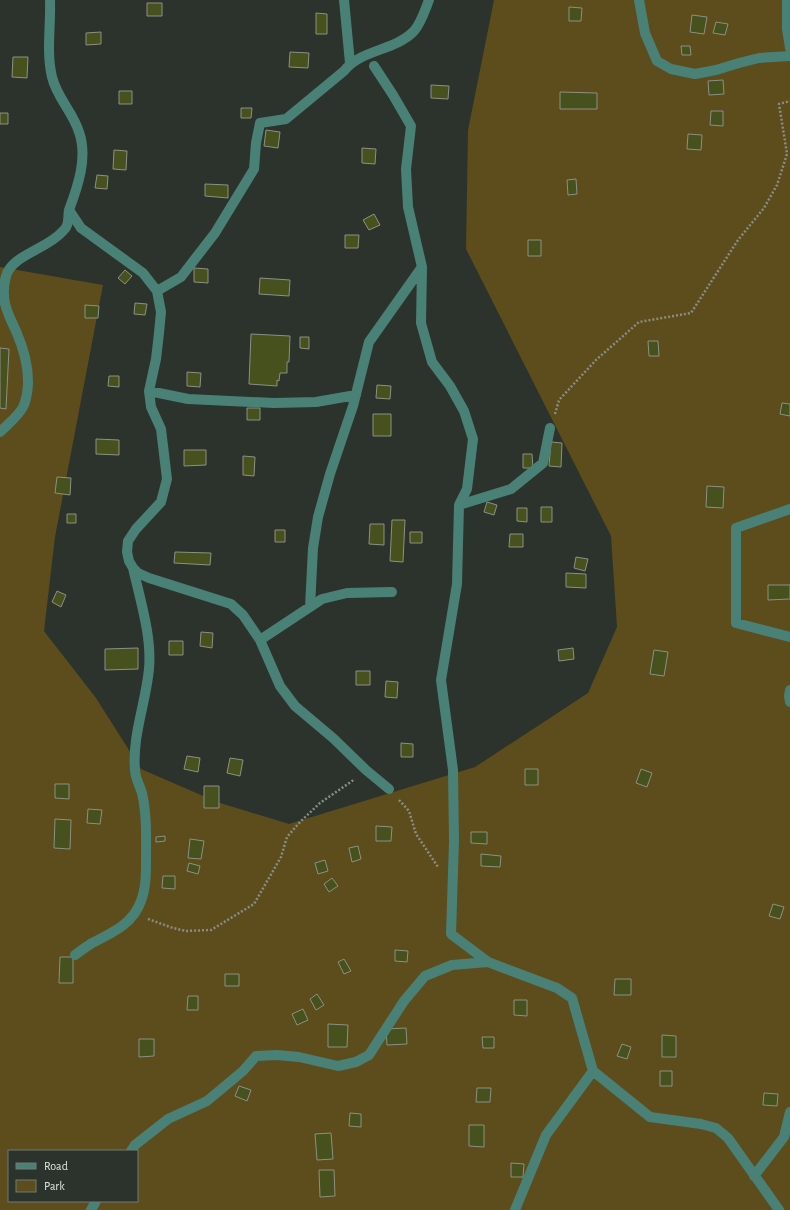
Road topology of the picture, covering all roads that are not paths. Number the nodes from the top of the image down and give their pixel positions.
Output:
1 (50, 0) edge
2 (344, 0) edge
3 (429, 0) edge
4 (639, 0) edge
5 (787, 0) edge
6 (790, 48) edge
7 (790, 56) edge
8 (350, 63) junction
9 (374, 66) dead end
10 (69, 210) junction
11 (422, 267) junction
12 (157, 291) junction
13 (149, 391) junction
14 (356, 395) junction
15 (550, 428) road end
16 (0, 432) edge
17 (459, 505) junction
18 (790, 509) edge
19 (133, 568) junction
20 (392, 592) dead end
21 (310, 607) junction
22 (790, 638) edge
23 (260, 640) junction
24 (790, 690) edge
25 (790, 702) edge
26 (389, 789) road end
27 (75, 955) dead end
28 (488, 962) junction
29 (593, 1071) junction
30 (790, 1112) edge
31 (132, 1150) edge
32 (754, 1176) junction
33 (515, 1210) edge
34 (778, 1210) edge

1 - 10 street
2 - 8 street
3 - 8 street
4 - 7 street
5 - 6 street
8 - 12 street
9 - 11 street
10 - 12 street
10 - 16 street
11 - 14 street
11 - 17 street
12 - 13 street
13 - 14 street
13 - 19 street
14 - 21 street
15 - 17 street
17 - 28 street
18 - 22 street
19 - 23 street
19 - 27 street
20 - 21 street
21 - 23 street
23 - 26 street
24 - 25 street
28 - 29 street
28 - 31 street
29 - 32 street
29 - 33 street
30 - 32 street
32 - 34 street

